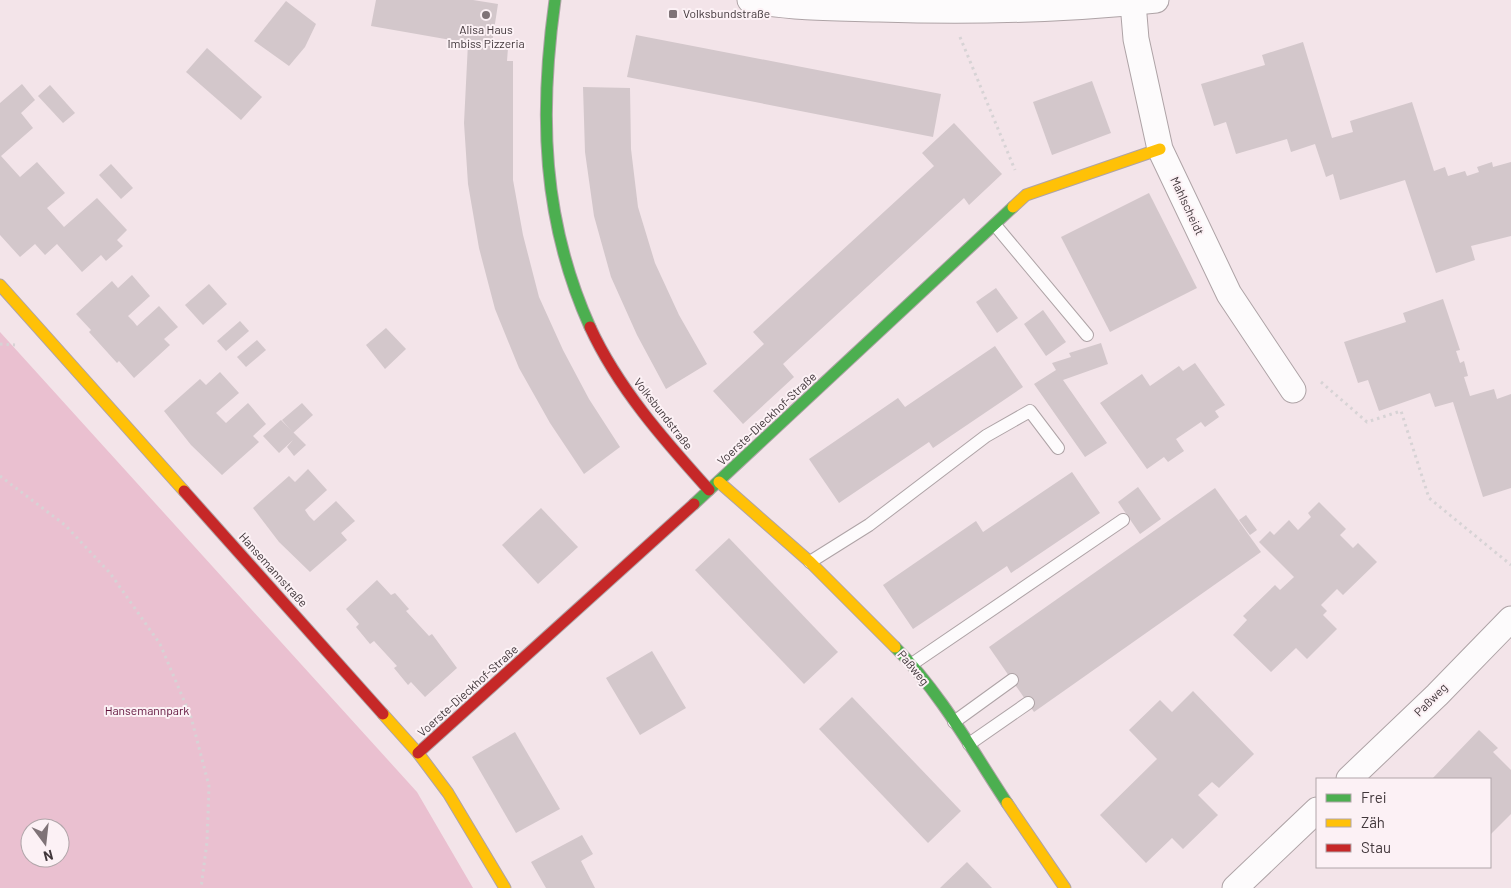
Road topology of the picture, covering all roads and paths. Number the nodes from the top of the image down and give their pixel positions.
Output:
1 (555, 0) edge
2 (750, 0) edge
3 (1145, 1) edge
4 (1002, 5) edge
5 (949, 11) junction
6 (1160, 149) junction
7 (1026, 196) junction
8 (995, 225) junction
9 (0, 285) edge
10 (1087, 335) dead end
11 (1293, 390) joint
12 (1058, 448) dead end
13 (0, 476) edge
14 (719, 482) junction
15 (709, 490) junction
16 (1123, 520) dead end
17 (810, 562) junction
18 (1511, 565) edge
19 (1511, 619) edge
20 (912, 664) junction
21 (1012, 680) dead end
22 (1028, 703) dead end
23 (954, 722) junction
24 (969, 744) junction
25 (418, 753) junction
26 (1350, 778) edge
27 (1316, 811) edge
28 (202, 888) edge
29 (505, 888) edge
30 (1065, 888) edge
31 (1235, 888) edge

1 - 15 street, Volksbundstraße
2 - 5 street
3 - 4 street
3 - 6 street, Mahlscheidt
4 - 5 street
5 - 7 path
6 - 7 street, Voerste-Dieckhof-Straße
6 - 11 street, Mahlscheidt
7 - 8 street, Voerste-Dieckhof-Straße
8 - 10 lane
8 - 14 street, Voerste-Dieckhof-Straße
9 - 25 street, Hansemannstraße
11 - 18 path
12 - 17 lane
13 - 28 path
14 - 15 street, Voerste-Dieckhof-Straße
14 - 17 street, Paßweg
15 - 25 street, Voerste-Dieckhof-Straße
16 - 20 lane
17 - 20 street, Paßweg
19 - 26 street, Paßweg
20 - 23 street, Paßweg
21 - 23 lane
22 - 24 lane
23 - 24 street, Paßweg
24 - 30 street, Paßweg
25 - 29 street, Hansemannstraße
27 - 31 street

